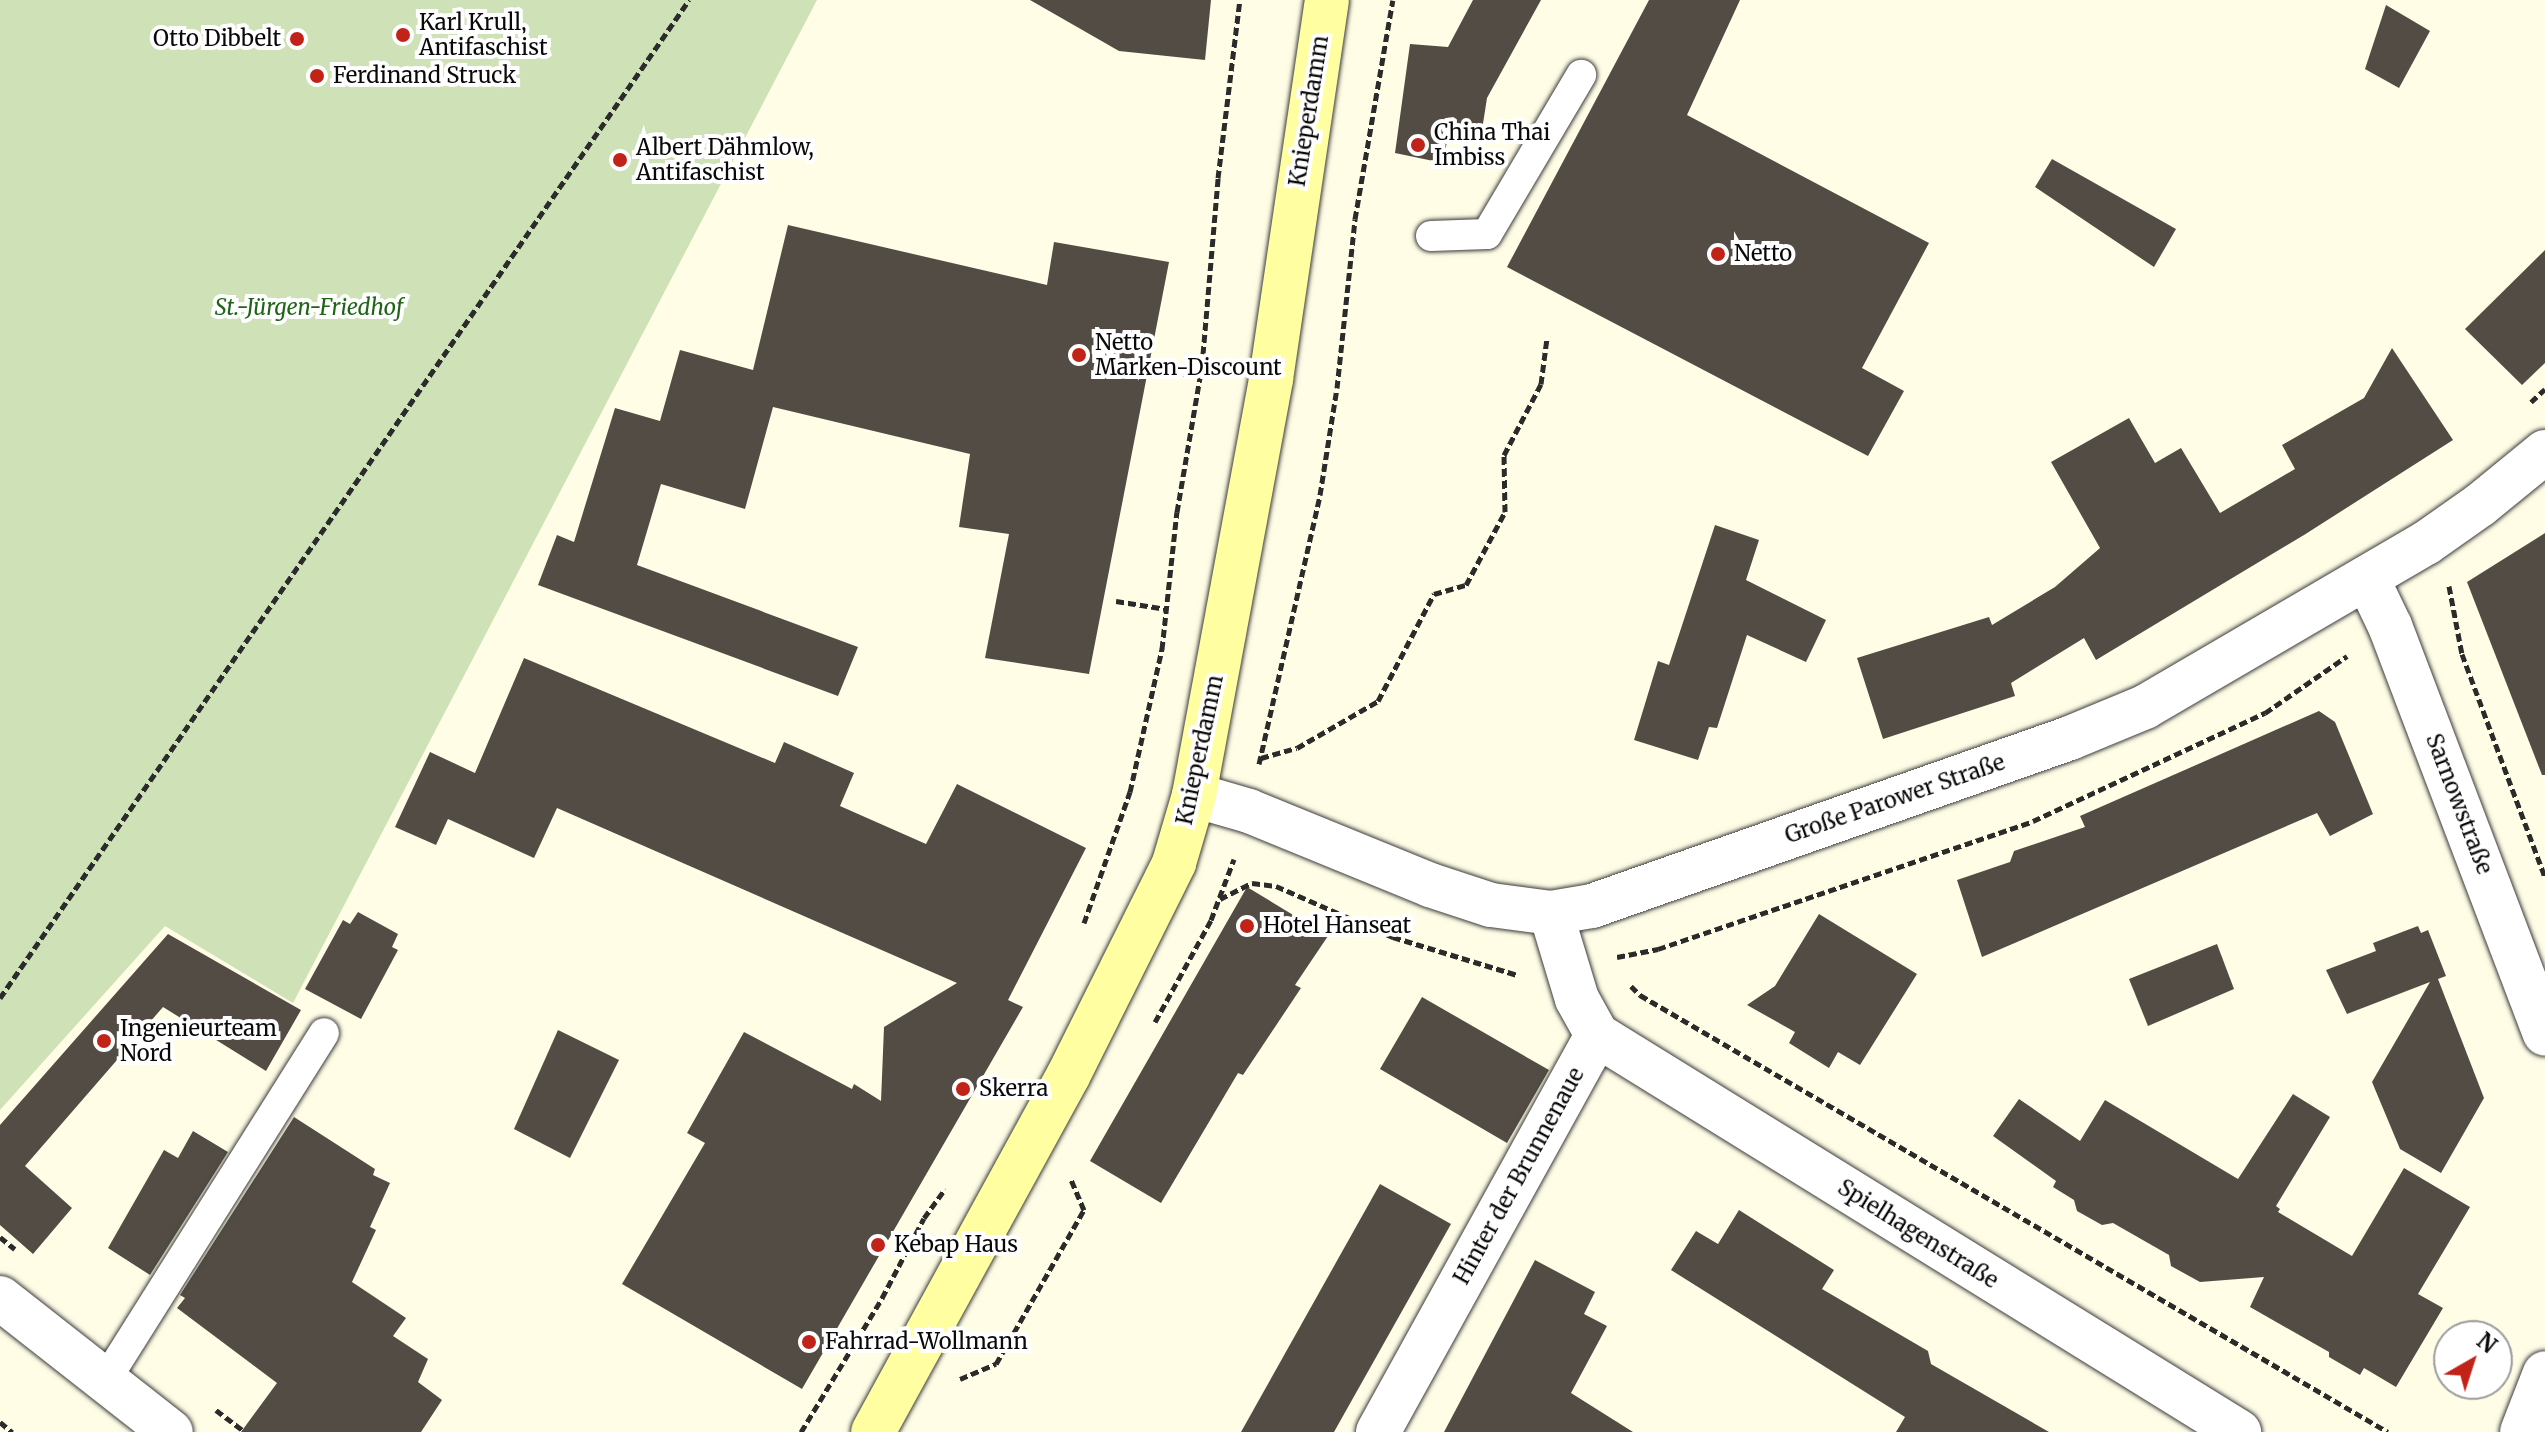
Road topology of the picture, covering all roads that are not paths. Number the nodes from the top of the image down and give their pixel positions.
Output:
1 (1327, 0) edge
2 (1581, 75) dead end
3 (1431, 236) dead end
4 (2545, 452) edge
5 (2367, 578) junction
6 (1194, 795) junction
7 (1551, 913) junction
8 (324, 1033) dead end
9 (2545, 1034) edge
10 (1597, 1035) junction
11 (0, 1298) edge
12 (2545, 1373) edge
13 (105, 1381) junction
14 (171, 1432) edge
15 (873, 1432) edge
16 (1378, 1432) edge
17 (2239, 1432) edge
18 (2522, 1432) edge

1 - 6 main road, Knieperdamm
2 - 3 lane
4 - 5 street, Große Parower Straße
5 - 7 street, Große Parower Straße
5 - 9 street, Sarnowstraße
6 - 7 street, Große Parower Straße
6 - 15 main road, Knieperdamm
7 - 10 street
8 - 13 lane
10 - 16 street, Hinter der Brunnenaue
10 - 17 street, Spielhagenstraße
11 - 13 street
12 - 18 street
13 - 14 street

